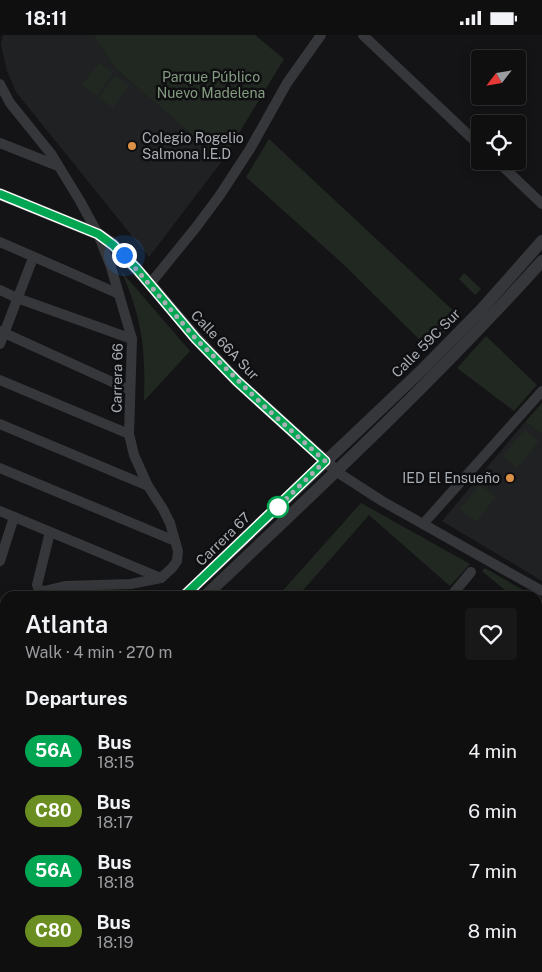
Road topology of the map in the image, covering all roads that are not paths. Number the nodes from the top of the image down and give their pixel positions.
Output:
1 (321, 35) edge
2 (363, 35) edge
3 (0, 83) edge
4 (0, 98) edge
5 (10, 103) junction
6 (471, 137) edge
7 (0, 143) edge
8 (58, 166) junction
9 (506, 170) edge
10 (0, 194) edge
11 (542, 204) edge
12 (98, 234) junction
13 (542, 241) edge
14 (0, 243) edge
15 (33, 258) junction
16 (541, 264) edge
17 (150, 284) junction
18 (0, 290) edge
19 (119, 294) junction
20 (17, 298) junction
21 (2, 332) edge
22 (132, 339) junction
23 (0, 344) edge
24 (0, 380) edge
25 (130, 390) junction
26 (542, 391) edge
27 (0, 424) edge
28 (129, 434) junction
29 (325, 461) junction
30 (0, 468) edge
31 (337, 471) junction
32 (148, 486) junction
33 (0, 511) edge
34 (14, 517) junction
35 (423, 524) junction
36 (50, 532) junction
37 (175, 541) junction
38 (0, 561) edge
39 (471, 572) dead end
40 (161, 578) junction
41 (189, 591) edge
42 (210, 591) edge
43 (455, 591) edge
44 (542, 591) edge

1 - 17 street
2 - 6 street
3 - 5 street
4 - 5 street
5 - 8 street, Carrera 66
7 - 8 street
8 - 12 street, Carrera 66
9 - 11 street
10 - 12 street, Calle 66A Sur
12 - 17 street, Calle 66A Sur
12 - 19 street, Carrera 66
13 - 29 street, Calle 59C Sur
14 - 15 street
15 - 19 street
15 - 20 street
16 - 31 street, Calle 59C Sur
17 - 29 street, Calle 66A Sur
18 - 20 street
19 - 22 street, Carrera 66
20 - 21 street
20 - 22 street
21 - 23 street
21 - 25 street
22 - 25 street, Carrera 66
24 - 28 street
25 - 28 street, Carrera 66
26 - 35 street
27 - 32 street
28 - 32 street, Carrera 66
29 - 31 street, Calle 66A Sur
29 - 41 street, Carrera 67
30 - 37 street
31 - 35 street
31 - 42 street, Carrera 67
32 - 37 street, Carrera 66
33 - 34 street
34 - 36 street
34 - 38 street
35 - 44 street
36 - 40 street
36 - 40 street
37 - 40 street, Carrera 66
39 - 43 street

